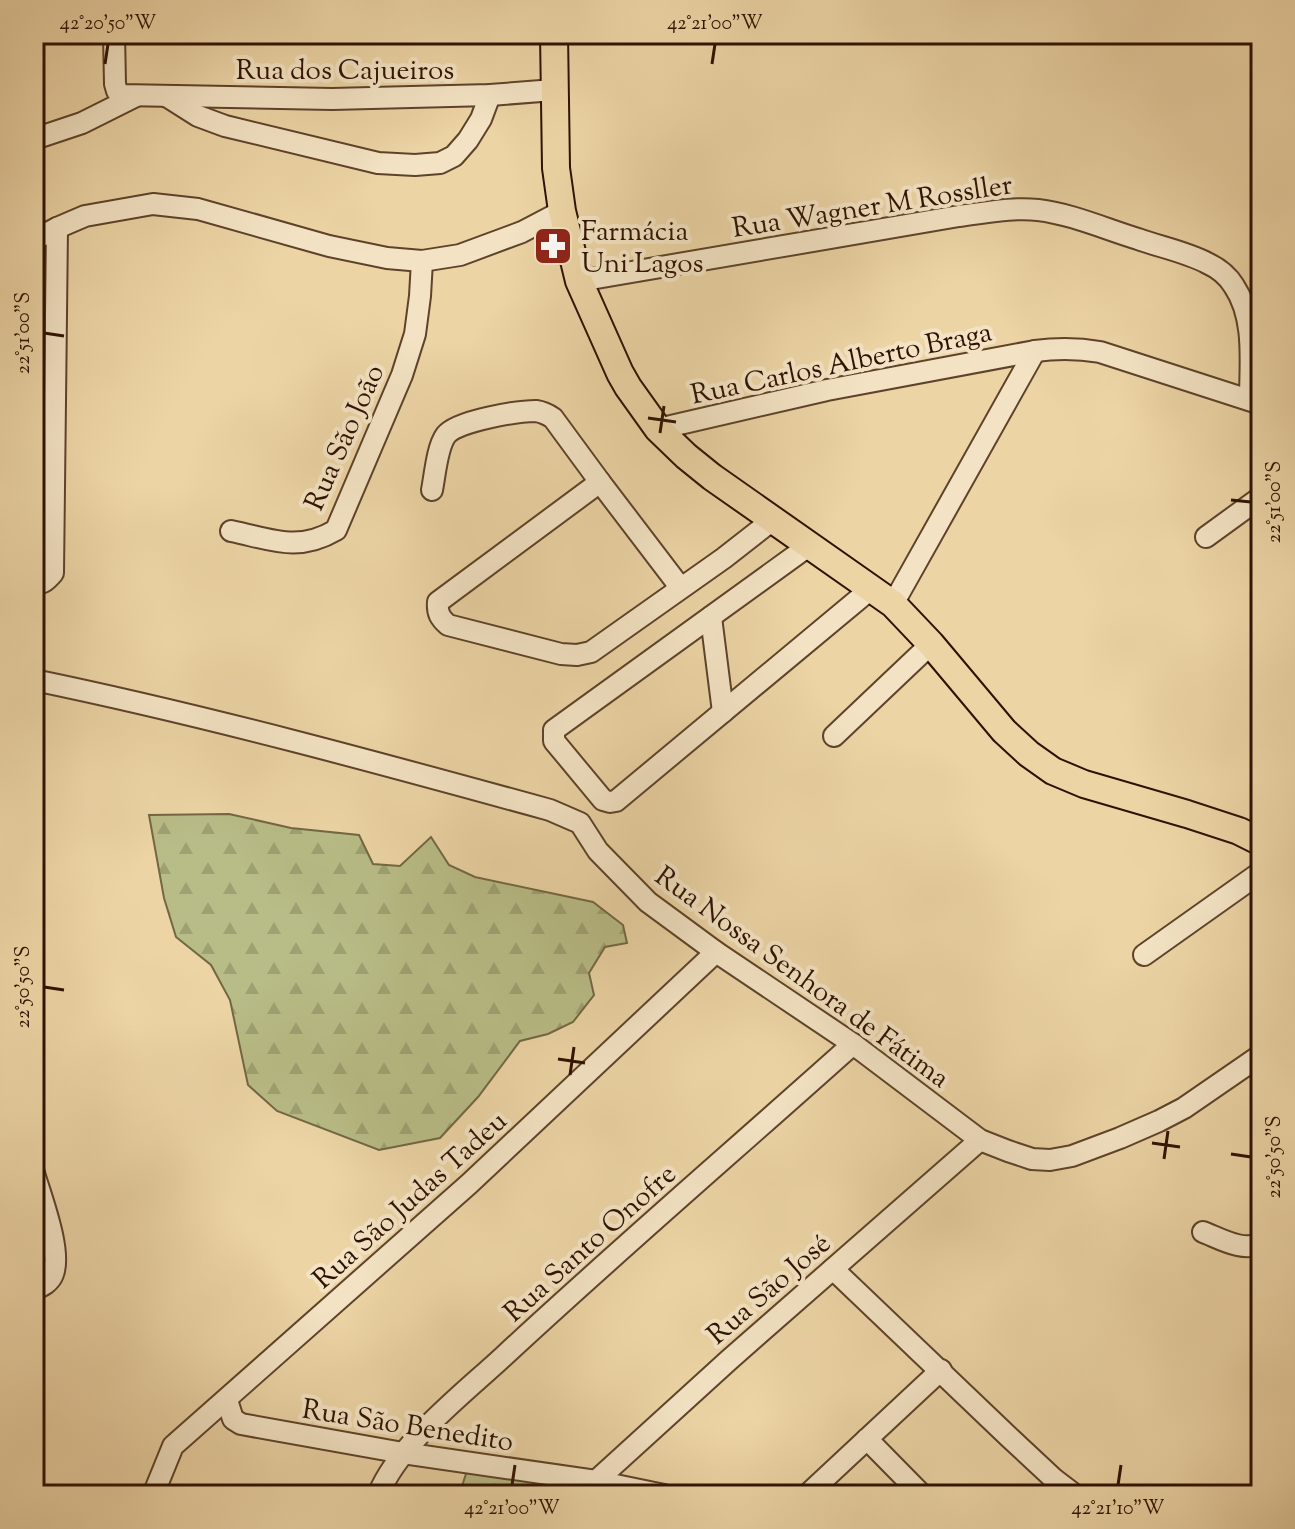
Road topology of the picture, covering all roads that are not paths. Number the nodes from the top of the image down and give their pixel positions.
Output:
1 (114, 34) edge
2 (554, 34) edge
3 (554, 90) junction
4 (490, 95) junction
5 (136, 96) junction
6 (168, 97) junction
7 (34, 139) edge
8 (562, 211) junction
9 (57, 228) junction
10 (34, 240) edge
11 (422, 261) junction
12 (579, 281) junction
13 (1035, 351) junction
14 (1255, 402) edge
15 (658, 429) junction
16 (600, 482) junction
17 (432, 490) dead end
18 (1261, 497) edge
19 (774, 519) junction
20 (231, 531) dead end
21 (1206, 537) dead end
22 (810, 545) junction
23 (34, 584) edge
24 (680, 587) junction
25 (872, 588) junction
26 (893, 604) junction
27 (711, 617) junction
28 (931, 644) junction
29 (34, 680) edge
30 (723, 712) junction
31 (834, 736) dead end
32 (1261, 842) edge
33 (1261, 872) edge
34 (716, 952) junction
35 (1144, 955) dead end
36 (853, 1044) junction
37 (1261, 1055) edge
38 (980, 1140) junction
39 (34, 1173) edge
40 (1203, 1232) dead end
41 (1261, 1243) edge
42 (833, 1269) junction
43 (34, 1289) edge
44 (941, 1370) junction
45 (227, 1400) junction
46 (867, 1439) junction
47 (403, 1453) junction
48 (596, 1481) junction
49 (153, 1495) edge
50 (378, 1495) edge
51 (664, 1495) edge
52 (807, 1495) edge
53 (922, 1495) edge
54 (1075, 1495) edge

1 - 5 street
2 - 3 main road
3 - 4 street, Rua dos Cajueiros
3 - 8 main road
4 - 6 street, Rua dos Cajueiros
4 - 6 street
5 - 6 street, Rua dos Cajueiros
5 - 7 street, Rua dos Cajueiros
8 - 11 street
8 - 12 main road
9 - 10 street
9 - 11 street
9 - 23 street
11 - 20 street, Rua São João
12 - 14 street, Rua Wagner M Rossller
12 - 15 main road
13 - 14 street, Rua Carlos Alberto Braga
13 - 15 street, Rua Carlos Alberto Braga
13 - 26 street, Rua Carlos Alberto Braga
15 - 19 main road
16 - 17 street
16 - 24 street
16 - 24 street
18 - 21 street
19 - 22 main road
19 - 24 street
22 - 25 main road
22 - 27 street
25 - 26 main road
25 - 30 street
26 - 28 main road
27 - 30 street
27 - 30 street
28 - 31 street
28 - 32 main road
29 - 34 street, Rua Nossa Senhora de Fátima
33 - 35 street
34 - 36 street, Rua Nossa Senhora de Fátima
34 - 45 street, Rua São Judas Tadeu
36 - 38 street, Rua Nossa Senhora de Fátima
36 - 47 street, Rua Santo Onofre
37 - 38 street, Rua Nossa Senhora de Fátima
38 - 42 street, Rua São José
39 - 43 street
40 - 41 street
42 - 44 street
42 - 48 street, Rua São José
44 - 46 street
44 - 54 street
45 - 47 street, Rua São Benedito
45 - 49 street, Rua São Judas Tadeu
46 - 52 street
46 - 53 street
47 - 48 street, Rua São Benedito
47 - 50 street, Rua Santo Onofre
48 - 51 street, Rua São Benedito

